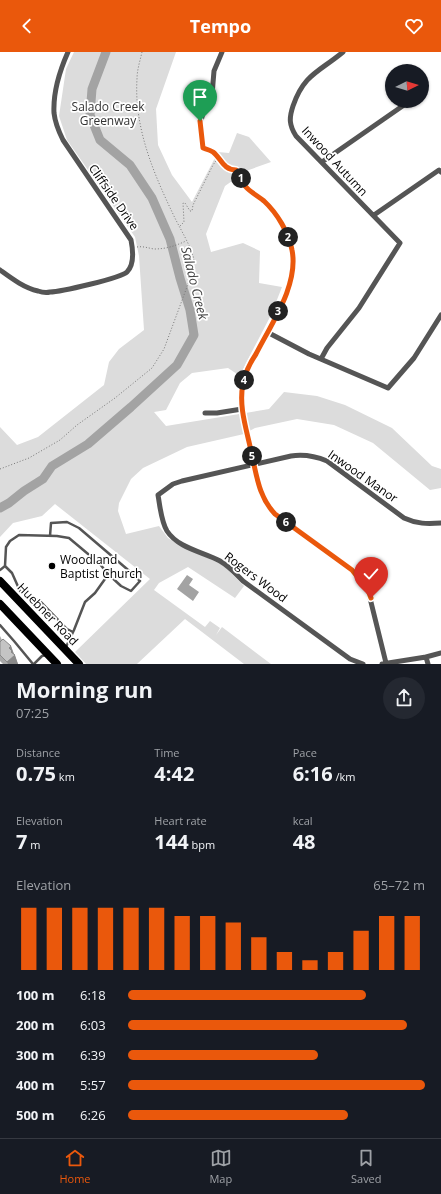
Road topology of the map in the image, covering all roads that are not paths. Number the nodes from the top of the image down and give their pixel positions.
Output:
1 (68, 52) edge
2 (222, 52) edge
3 (343, 52) edge
4 (400, 108) edge
5 (203, 148) road end
6 (322, 162) junction
7 (440, 171) edge
8 (243, 182) road end
9 (374, 215) junction
10 (0, 270) edge
11 (441, 315) edge
12 (267, 332) junction
13 (321, 359) junction
14 (242, 409) junction
15 (205, 413) dead end
16 (254, 464) junction
17 (158, 495) joint
18 (441, 523) edge
19 (50, 536) junction
20 (5, 566) junction
21 (0, 570) edge
22 (107, 573) junction
23 (0, 581) edge
24 (0, 604) edge
25 (0, 625) edge
26 (73, 632) junction
27 (65, 649) junction
28 (441, 653) edge
29 (48, 654) junction
30 (426, 657) junction
31 (33, 664) edge
32 (57, 664) edge
33 (79, 664) edge
34 (363, 664) edge
35 (384, 664) edge
36 (428, 664) edge

1 - 10 street, Cliffside Drive
2 - 5 street
3 - 6 street, Inwood Autumn
4 - 6 street
6 - 9 street, Inwood Autumn
7 - 9 street
8 - 12 street
9 - 13 street, Inwood Autumn
11 - 13 street
12 - 13 street
12 - 14 street
14 - 15 street
14 - 16 street
16 - 17 street, Inwood Manor
16 - 18 street, Inwood Manor
16 - 35 street
17 - 34 street, Rogers Wood
19 - 20 lane
19 - 22 lane
19 - 22 lane
20 - 21 lane
20 - 26 lane
22 - 26 lane
23 - 27 main road, Huebner Road
24 - 29 main road
25 - 31 lane
26 - 27 lane
27 - 29 main road
27 - 33 main road, Huebner Road
28 - 30 street
29 - 31 lane
29 - 32 main road
30 - 35 street
30 - 36 street

